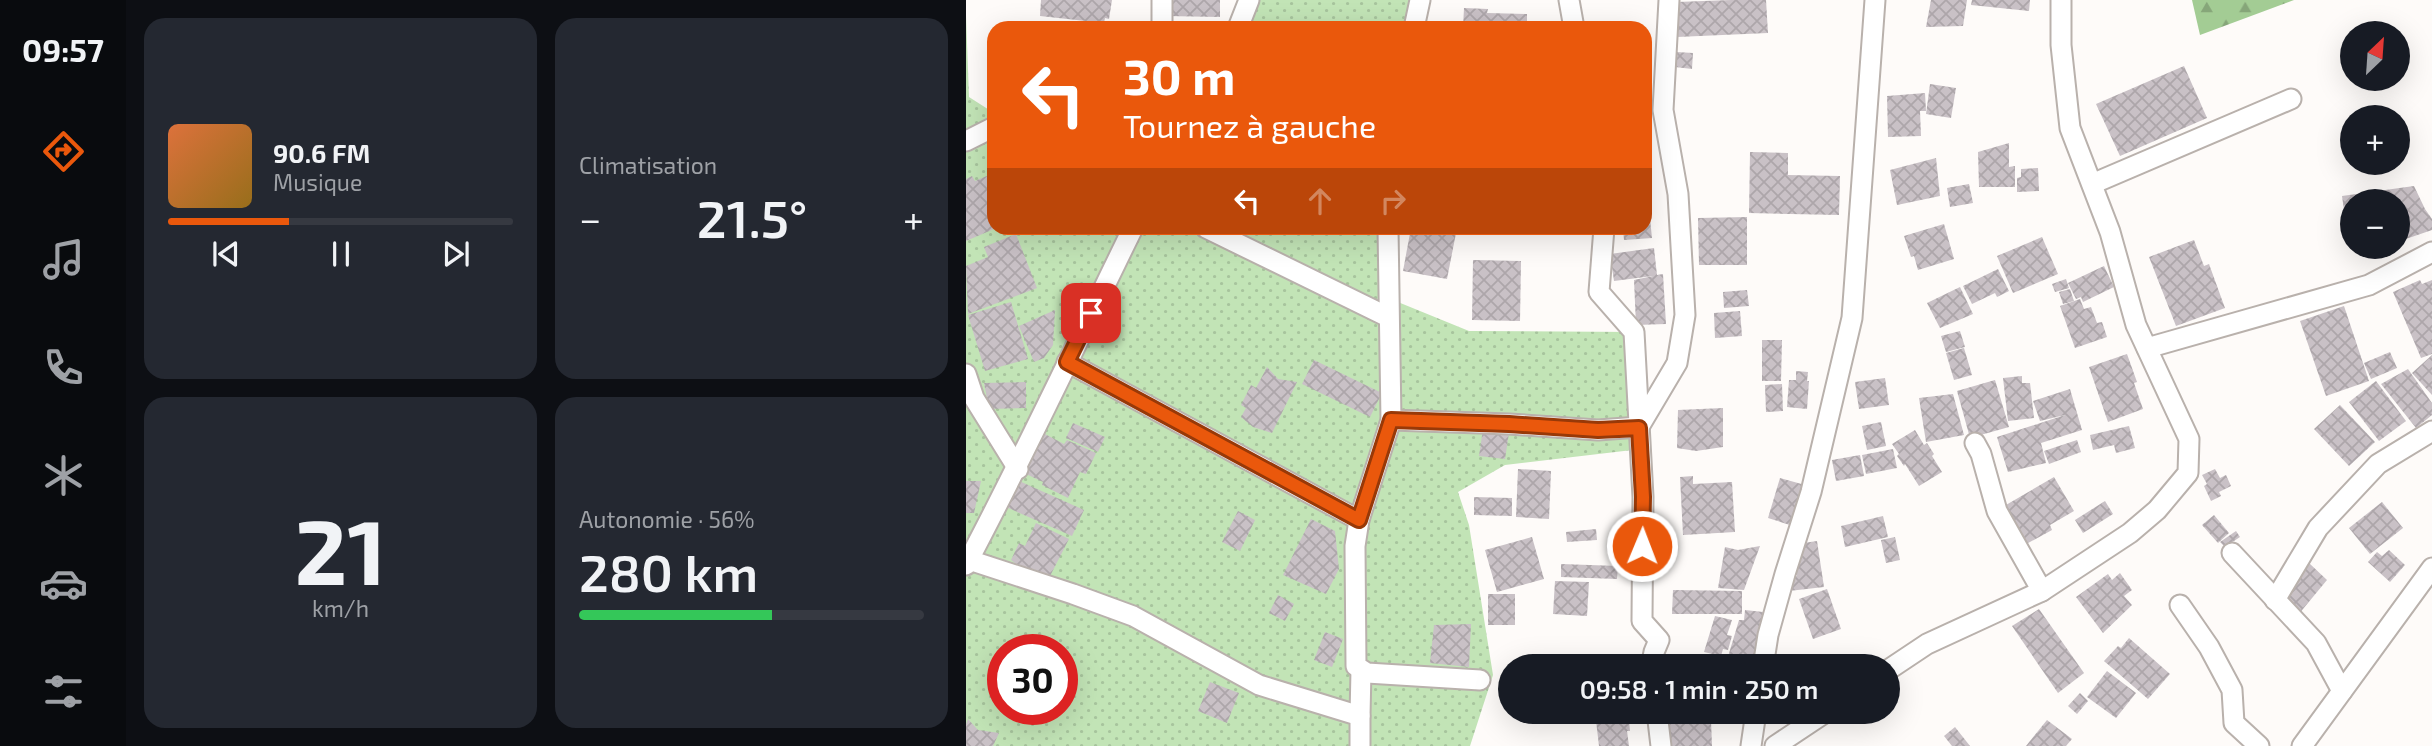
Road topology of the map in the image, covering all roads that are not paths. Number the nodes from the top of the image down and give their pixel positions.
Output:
1 (1162, 0) edge
2 (1249, 0) edge
3 (1420, 0) edge
4 (1569, 0) edge
5 (1669, 0) edge
6 (1875, 0) edge
7 (2061, 0) edge
8 (1162, 21) edge
9 (1241, 21) edge
10 (1416, 21) edge
11 (1573, 21) edge
12 (2291, 99) dead end
13 (987, 130) edge
14 (966, 141) edge
15 (2092, 184) junction
16 (1130, 235) edge
17 (1220, 235) edge
18 (1388, 235) edge
19 (1603, 235) edge
20 (2432, 253) edge
21 (1388, 317) junction
22 (2147, 348) junction
23 (1067, 362) junction
24 (966, 374) edge
25 (1391, 420) junction
26 (1639, 428) junction
27 (2432, 430) edge
28 (1975, 443) dead end
29 (1018, 469) junction
30 (1359, 520) junction
31 (2232, 553) dead end
32 (967, 563) edge
33 (2432, 568) edge
34 (2042, 591) junction
35 (2276, 600) junction
36 (2180, 605) dead end
37 (1654, 654) edge
38 (1765, 654) edge
39 (1900, 662) edge
40 (1361, 670) junction
41 (1480, 680) dead end
42 (2342, 691) junction
43 (1360, 716) junction
44 (1658, 724) edge
45 (1754, 724) edge
46 (1808, 724) edge
47 (1360, 746) edge
48 (1661, 746) edge
49 (1751, 746) edge
50 (1775, 746) edge
51 (2259, 746) edge
52 (2302, 746) edge

1 - 8 street
2 - 9 street
3 - 10 street
4 - 11 street
5 - 26 street
6 - 38 street
7 - 15 street
12 - 15 street
13 - 14 street
15 - 22 street
16 - 23 street
17 - 21 street
18 - 21 street
19 - 26 street
20 - 22 street
21 - 25 street
22 - 34 street
23 - 29 street
23 - 30 street
24 - 29 street
25 - 26 street
25 - 30 street
26 - 37 street
27 - 35 street
28 - 34 street
29 - 32 street
30 - 40 street
31 - 35 street
32 - 43 street
33 - 42 street
34 - 39 street
35 - 42 street
36 - 51 street
40 - 41 street
40 - 43 street
42 - 52 street
43 - 47 street
44 - 48 street
45 - 49 street
46 - 50 street

